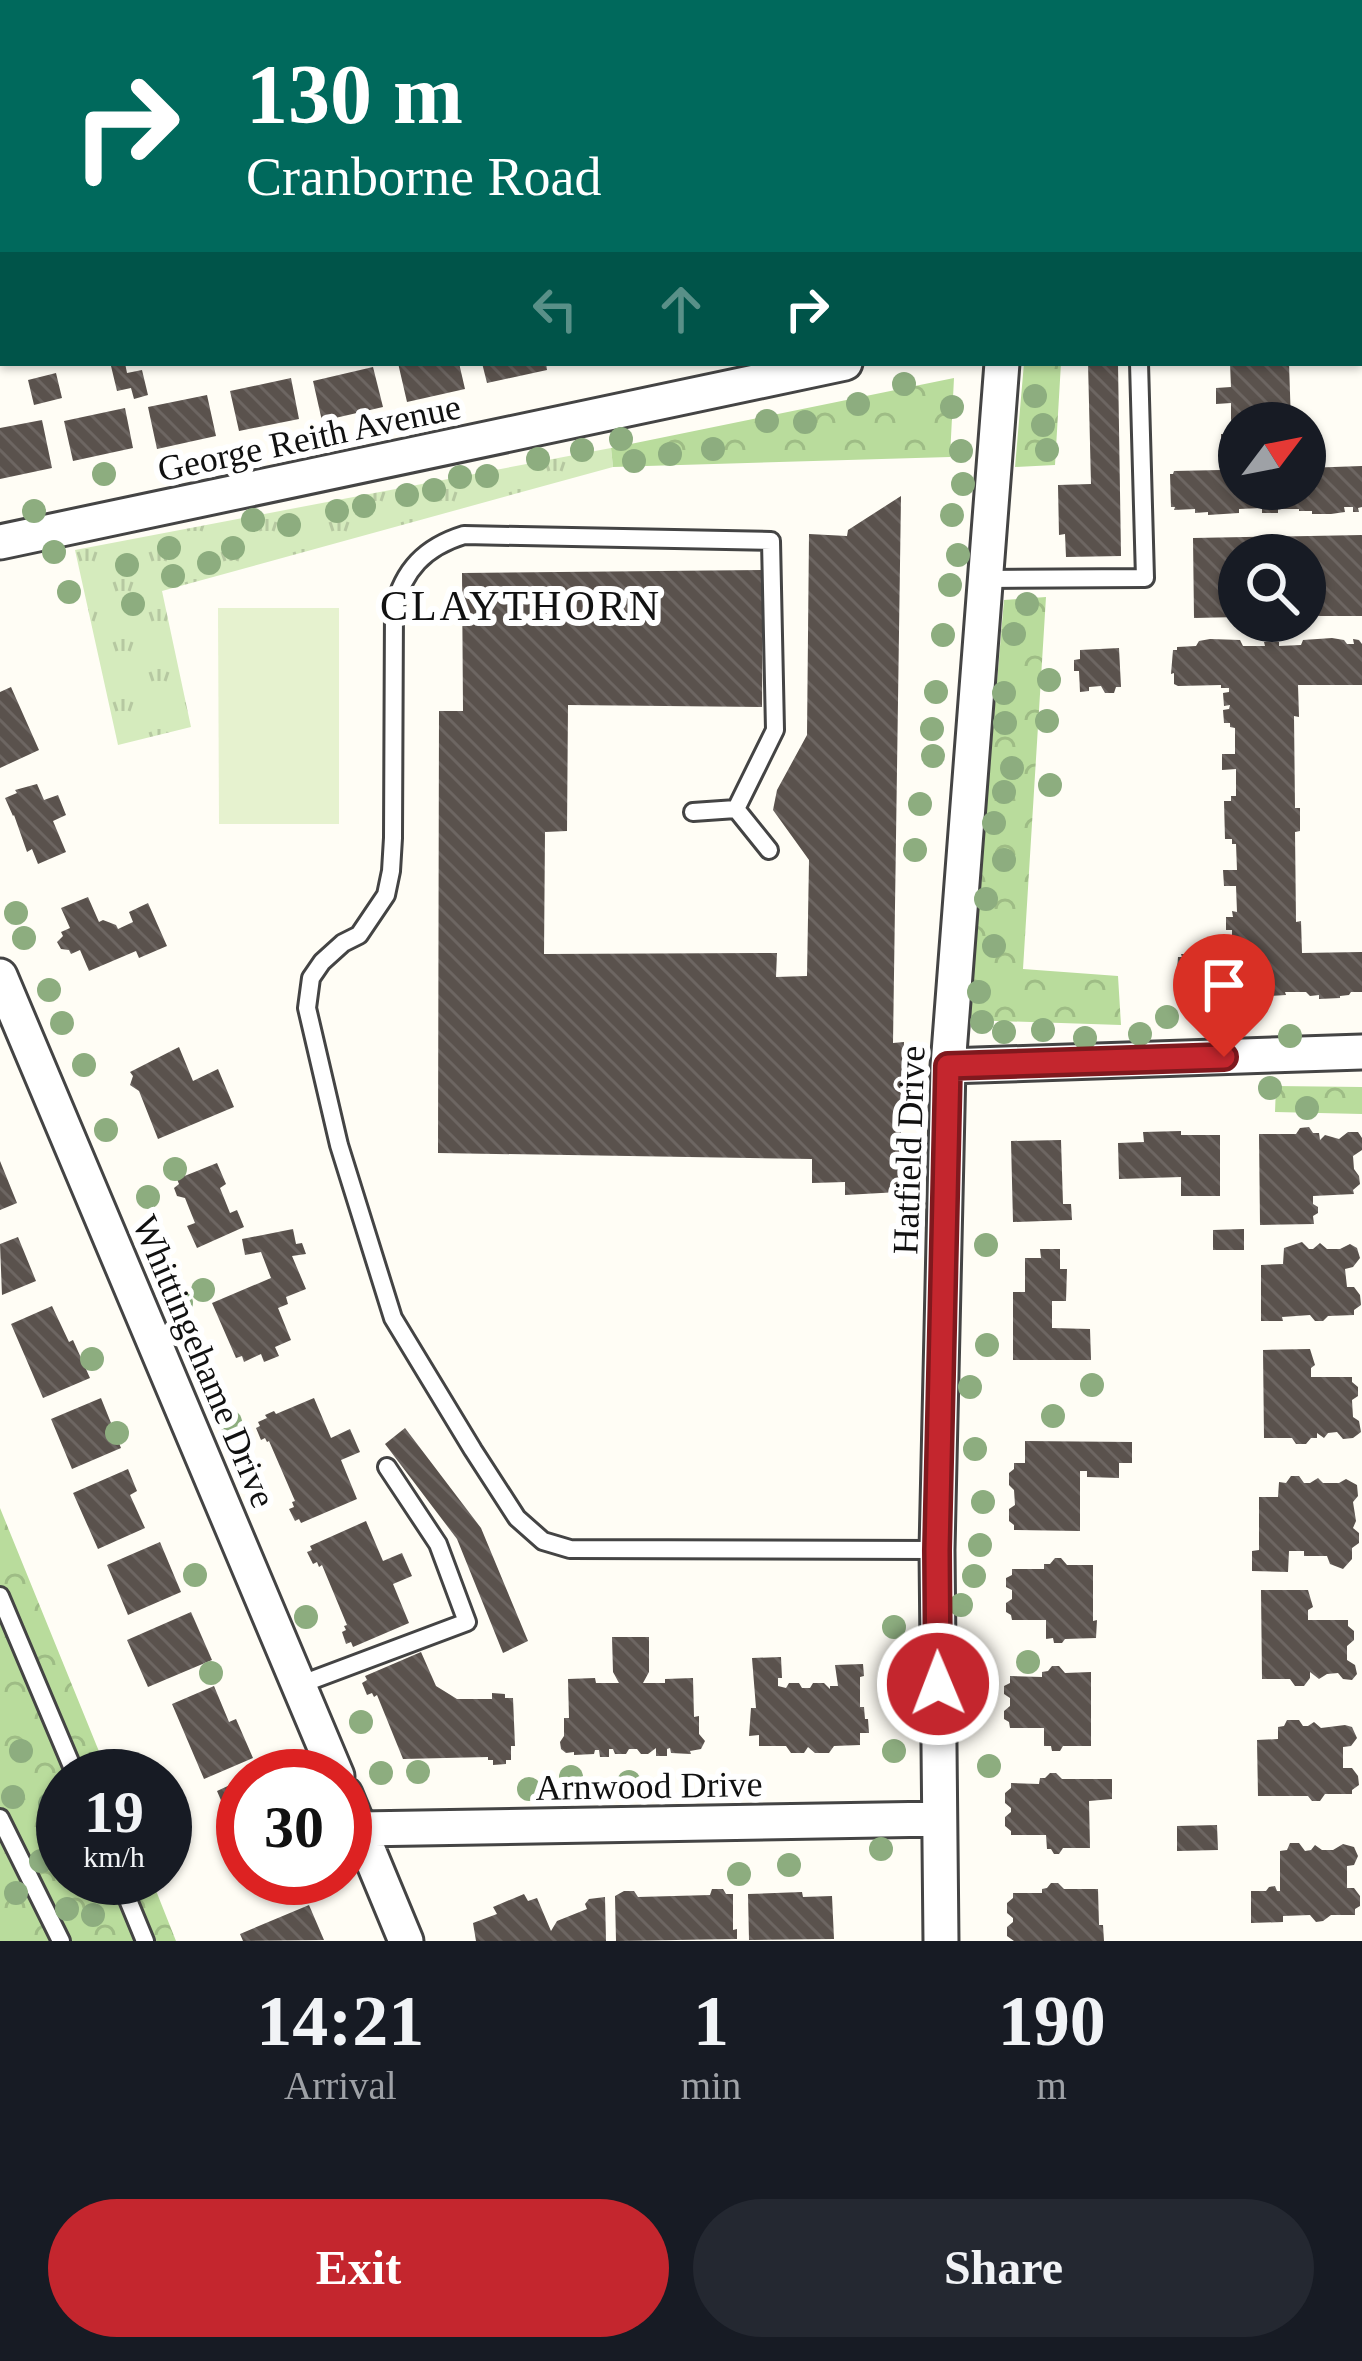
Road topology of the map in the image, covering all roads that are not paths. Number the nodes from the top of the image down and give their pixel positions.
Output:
1 (830, 366) edge
2 (1002, 366) edge
3 (1139, 366) edge
4 (0, 542) edge
5 (983, 579) junction
6 (736, 809) junction
7 (693, 812) dead end
8 (769, 850) dead end
9 (0, 976) edge
10 (1362, 1052) edge
11 (948, 1066) junction
12 (387, 1467) dead end
13 (937, 1550) junction
14 (0, 1596) edge
15 (299, 1685) junction
16 (65, 1749) edge
17 (326, 1749) edge
18 (0, 1818) edge
19 (939, 1819) junction
20 (372, 1829) edge
21 (372, 1858) edge
22 (130, 1905) edge
23 (61, 1941) edge
24 (145, 1941) edge
25 (406, 1941) edge
26 (941, 1941) edge

1 - 4 street, George Reith Avenue
2 - 5 street, Hatfield Drive
3 - 5 lane
5 - 11 street, Hatfield Drive
6 - 7 lane
6 - 8 lane
6 - 13 lane
9 - 15 street, Whittingehame Drive
10 - 11 street
11 - 13 street, Hatfield Drive
12 - 15 lane
13 - 19 street, Hatfield Drive
14 - 16 lane
15 - 17 street, Whittingehame Drive
18 - 23 lane
19 - 20 street, Arnwood Drive
19 - 26 street, Hatfield Drive
21 - 25 street
22 - 24 lane

